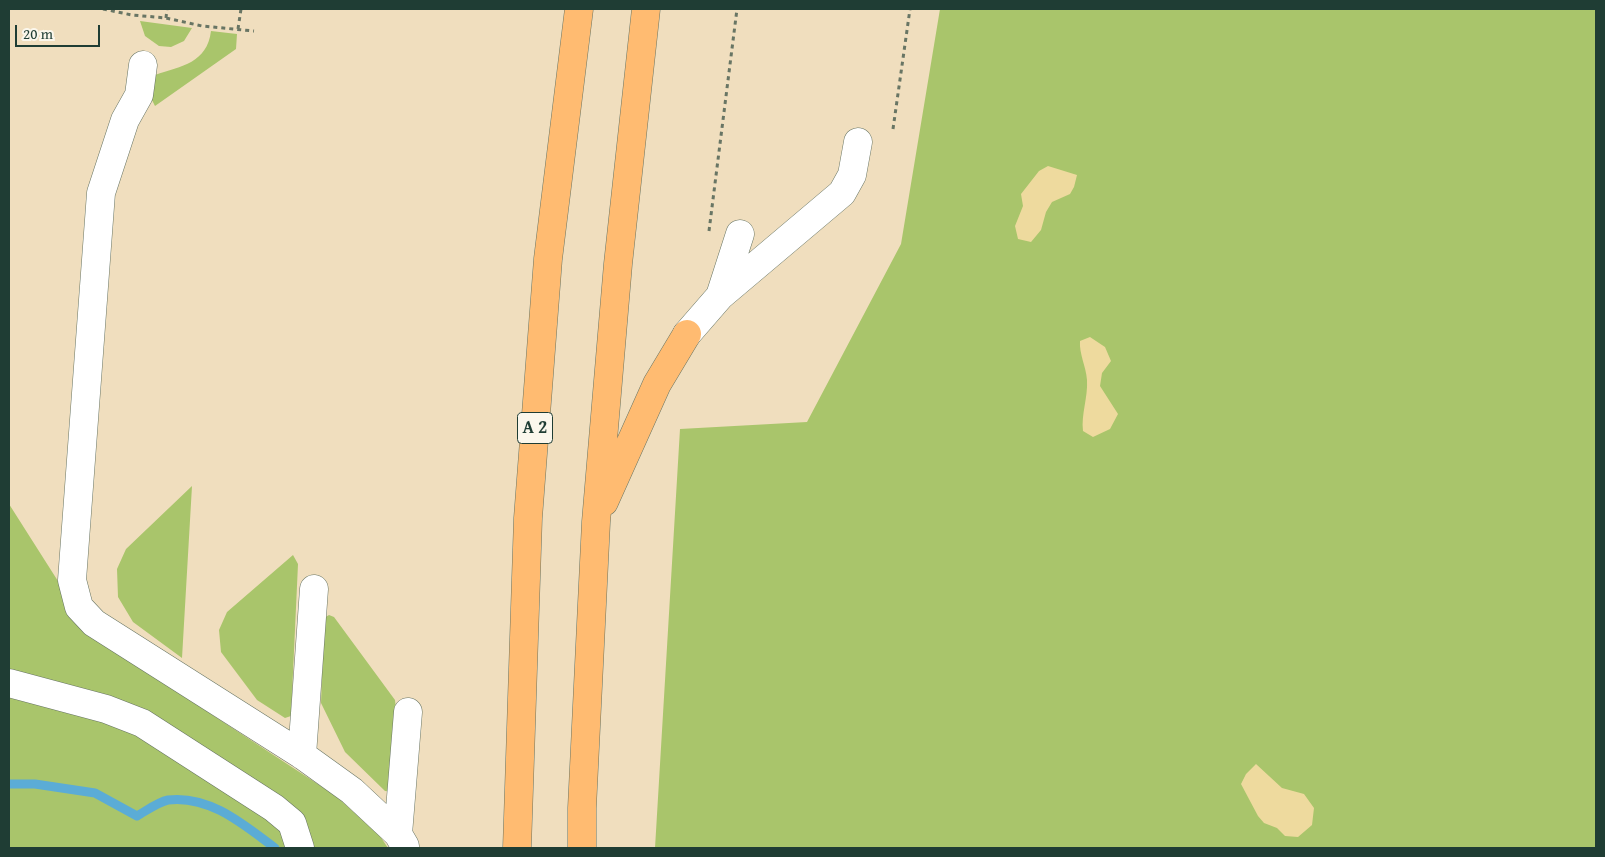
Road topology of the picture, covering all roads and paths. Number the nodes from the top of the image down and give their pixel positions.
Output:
1 (103, 9) edge
2 (167, 9) edge
3 (241, 9) edge
4 (578, 9) edge
5 (646, 9) edge
6 (737, 9) edge
7 (910, 9) edge
8 (166, 18) junction
9 (238, 29) junction
10 (254, 31) dead end
11 (143, 65) dead end
12 (893, 129) dead end
13 (858, 142) dead end
14 (740, 234) dead end
15 (708, 238) dead end
16 (720, 296) junction
17 (687, 334) joint
18 (596, 522) junction
19 (314, 589) dead end
20 (9, 683) edge
21 (408, 712) dead end
22 (302, 755) junction
23 (402, 841) edge
24 (300, 848) edge
25 (517, 848) edge
26 (582, 848) edge

1 - 8 path
2 - 8 path
3 - 9 path
4 - 25 highway, A 2
5 - 18 highway
6 - 15 path
7 - 12 path
8 - 9 path
9 - 10 path
11 - 22 street
13 - 16 street
14 - 16 street
16 - 17 street
17 - 18 highway
18 - 26 highway
19 - 22 street
20 - 24 street
21 - 23 street
22 - 23 street

